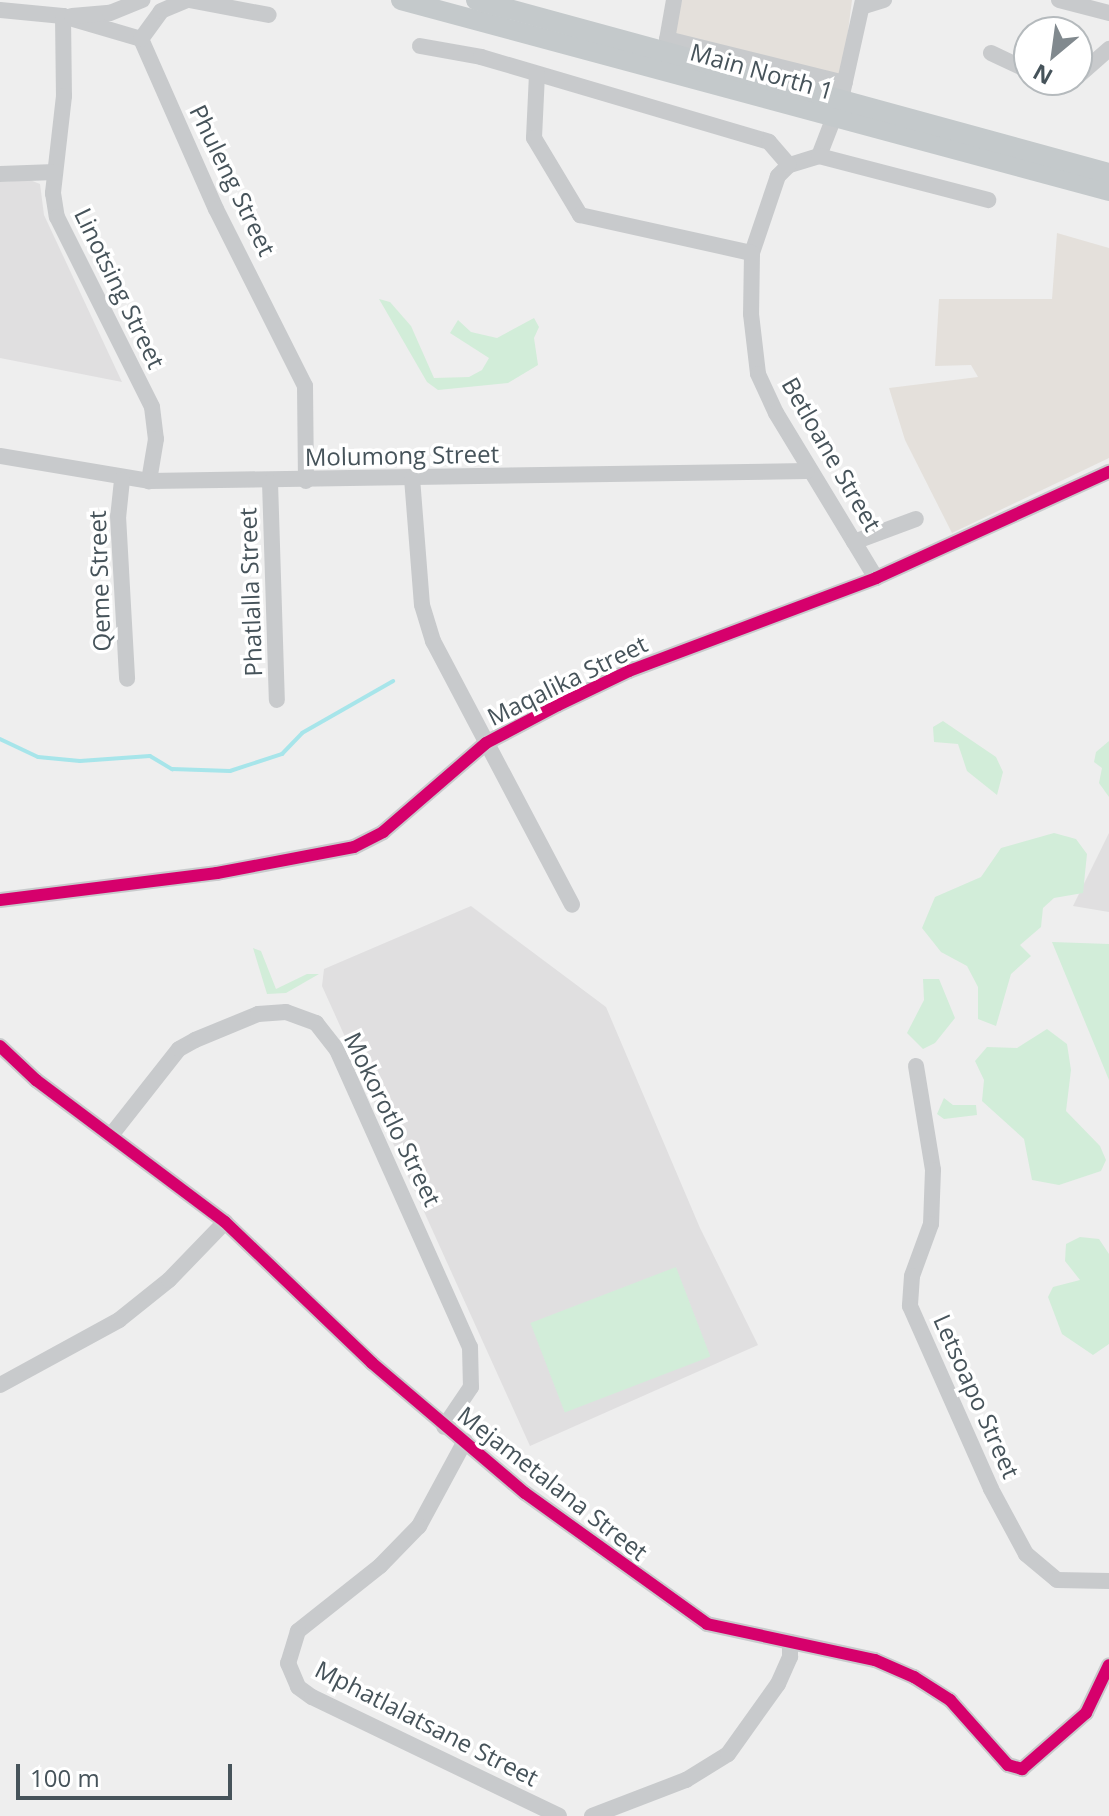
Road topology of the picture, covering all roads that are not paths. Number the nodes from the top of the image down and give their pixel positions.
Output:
1 (142, 0) edge
2 (188, 0) edge
3 (401, 0) edge
4 (476, 0) edge
5 (674, 0) edge
6 (884, 0) edge
7 (1068, 1) edge
8 (863, 3) edge
9 (0, 10) edge
10 (1109, 13) edge
11 (269, 15) dead end
12 (63, 16) junction
13 (141, 39) junction
14 (420, 46) dead end
15 (1109, 49) edge
16 (991, 53) dead end
17 (1013, 63) edge
18 (1093, 63) edge
19 (537, 74) junction
20 (840, 100) junction
21 (819, 156) junction
22 (789, 165) junction
23 (55, 172) junction
24 (1109, 173) edge
25 (0, 174) edge
26 (1109, 191) edge
27 (988, 200) dead end
28 (752, 253) junction
29 (0, 456) edge
30 (807, 471) junction
31 (1109, 472) edge
32 (412, 478) junction
33 (122, 480) junction
34 (149, 481) junction
35 (306, 481) junction
36 (270, 482) junction
37 (916, 519) dead end
38 (854, 542) junction
39 (876, 578) junction
40 (127, 679) dead end
41 (277, 700) dead end
42 (486, 743) junction
43 (0, 900) edge
44 (572, 905) dead end
45 (0, 1046) edge
46 (916, 1066) dead end
47 (112, 1134) junction
48 (225, 1222) junction
49 (0, 1385) edge
50 (444, 1427) junction
51 (465, 1441) junction
52 (1109, 1581) edge
53 (790, 1642) junction
54 (1109, 1665) edge
55 (559, 1816) edge
56 (592, 1816) edge

1 - 12 street
2 - 11 street
2 - 13 street
3 - 20 main road, Main North 1
4 - 20 main road, Main North 1
5 - 20 street
6 - 8 street
7 - 10 street
8 - 20 street
9 - 12 street
12 - 13 street
12 - 23 street, Linotsing Street
13 - 35 street, Phuleng Street
14 - 19 street
15 - 18 street
16 - 17 street
19 - 22 street
19 - 28 street
20 - 21 street
20 - 24 main road, Main North 1
20 - 26 main road, Main North 1
21 - 22 street
21 - 27 street
22 - 28 street, Betloane Street
23 - 25 street
23 - 34 street, Linotsing Street
28 - 30 street, Betloane Street
29 - 33 street, Molumong Street
30 - 32 street, Molumong Street
30 - 38 street, Betloane Street
31 - 39 street, Maqalika Street
32 - 35 street, Molumong Street
32 - 42 street
33 - 34 street, Molumong Street
33 - 40 street, Qeme Street
34 - 36 street, Molumong Street
35 - 36 street, Molumong Street
36 - 41 street, Phatlalla Street
37 - 38 street
38 - 39 street, Betloane Street
39 - 42 street, Maqalika Street
42 - 43 street, Maqalika Street
42 - 44 street
45 - 47 street, Mejametalana Street
46 - 52 street, Letsoapo Street
47 - 48 street, Mejametalana Street
47 - 50 street, Mokorotlo Street
48 - 49 street
48 - 50 street, Mejametalana Street
50 - 51 street, Mejametalana Street
51 - 53 street, Mejametalana Street
51 - 55 street, Mphatlalatsane Street
53 - 54 street, Mejametalana Street
53 - 56 street

